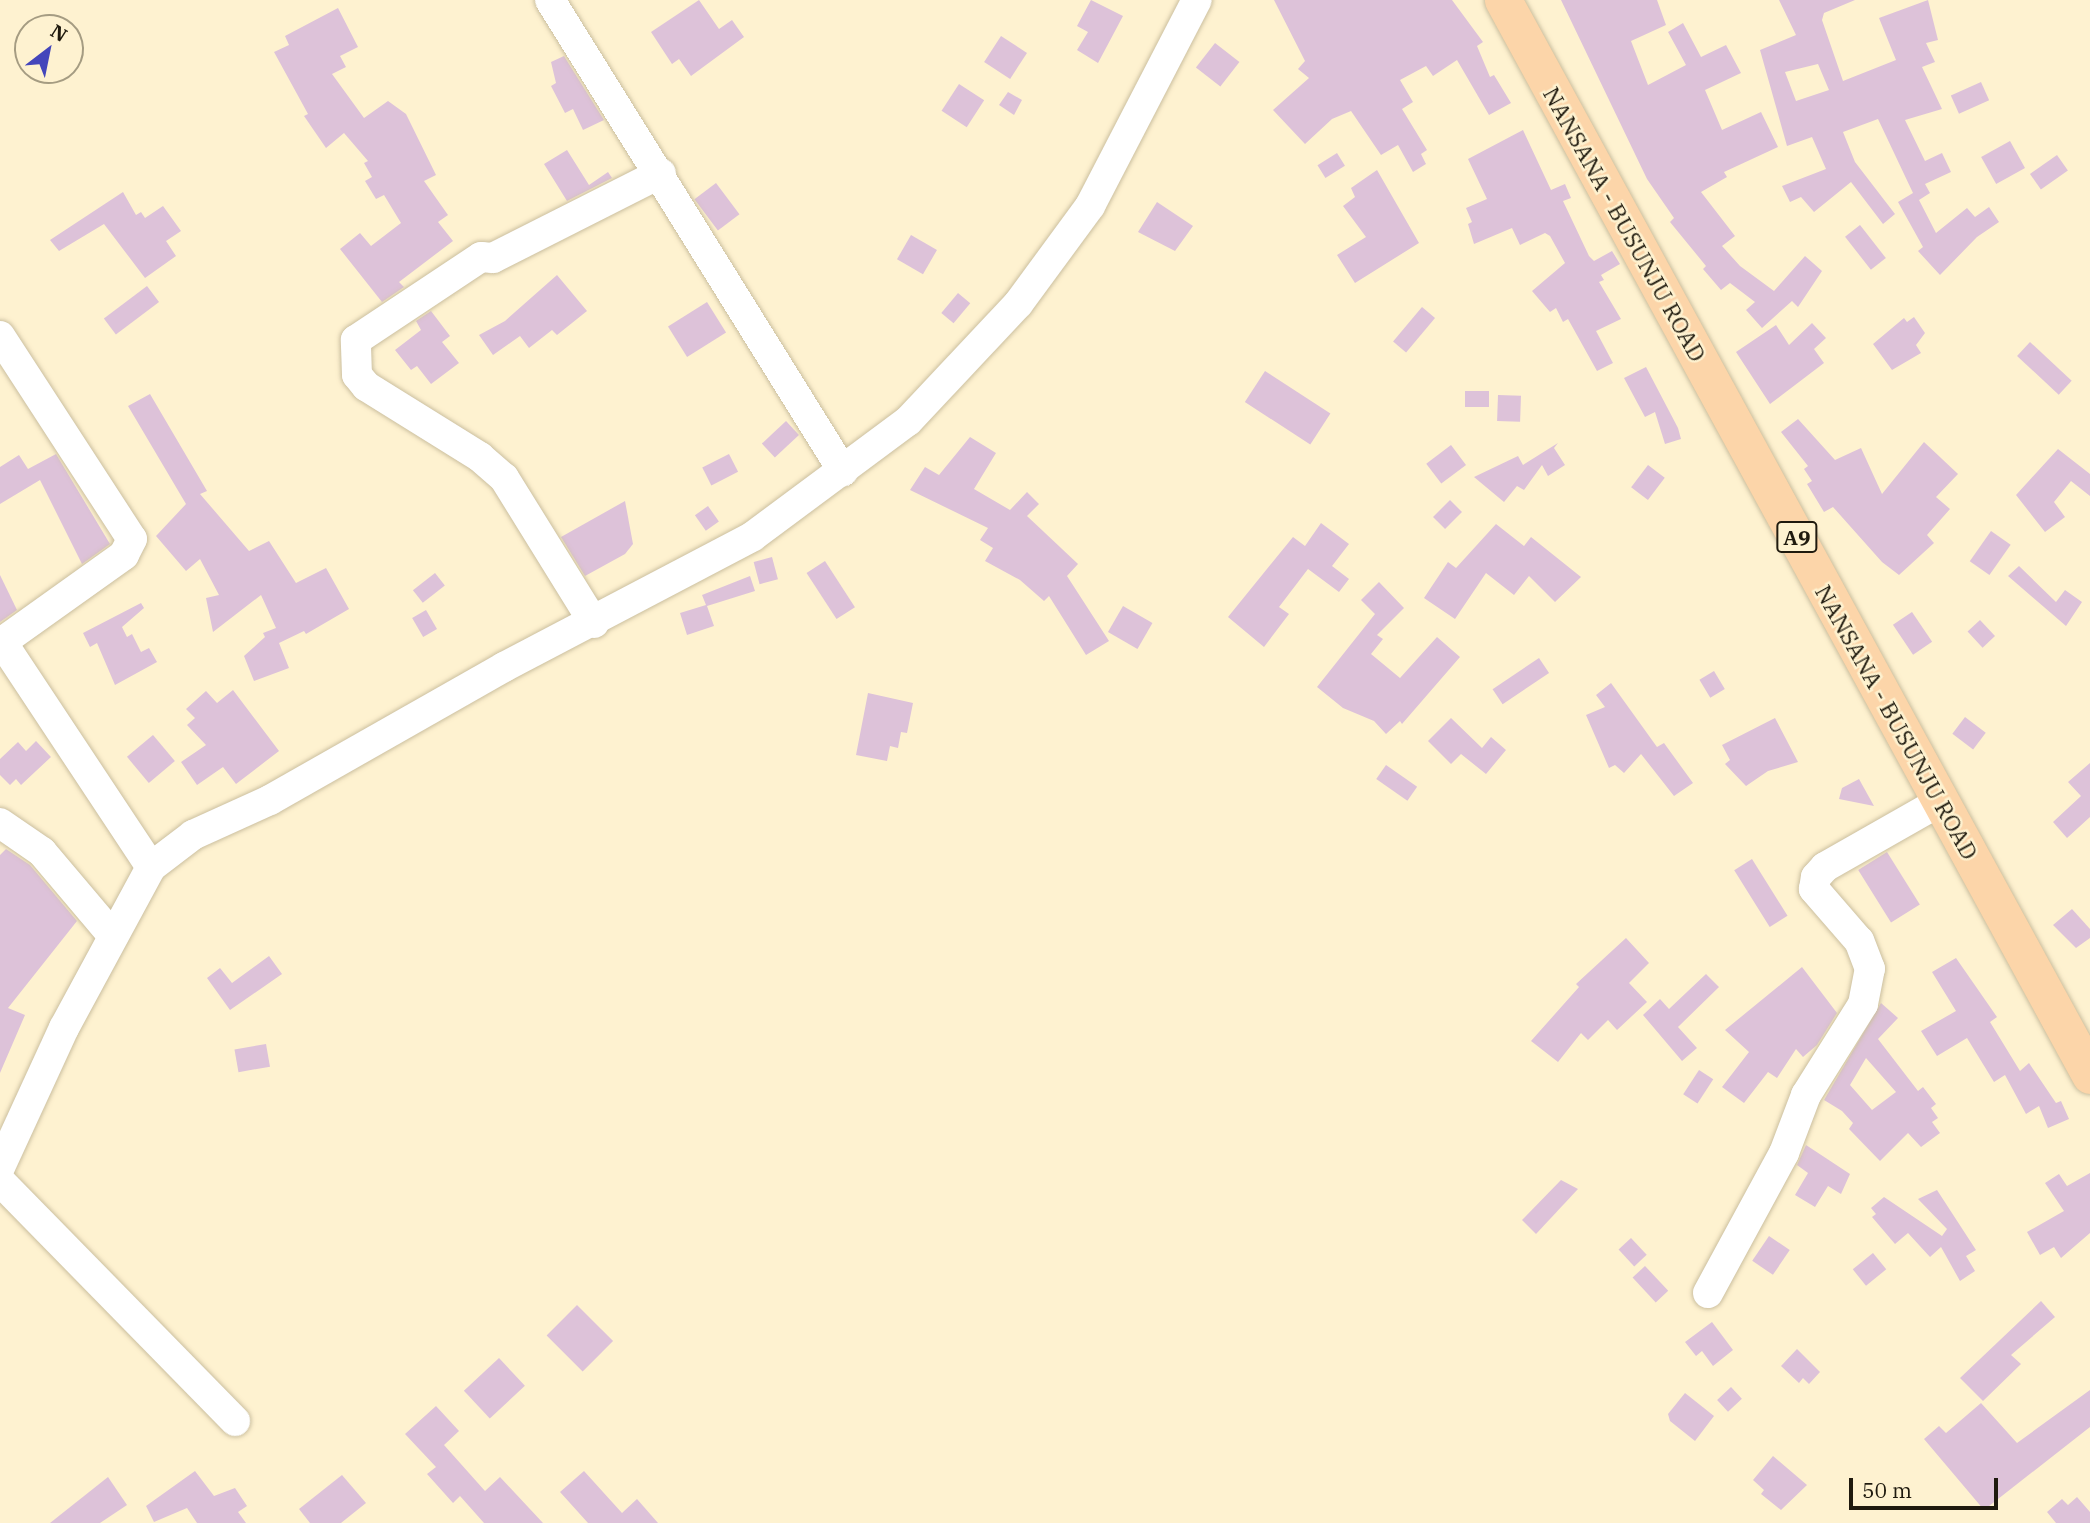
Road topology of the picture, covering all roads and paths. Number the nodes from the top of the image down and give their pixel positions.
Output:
1 (550, 0) edge
2 (1197, 0) edge
3 (1503, 0) edge
4 (661, 173) junction
5 (0, 336) edge
6 (843, 471) junction
7 (594, 623) junction
8 (1941, 801) junction
9 (0, 823) edge
10 (151, 867) junction
11 (113, 936) junction
12 (2090, 1075) edge
13 (0, 1167) edge
14 (0, 1181) edge
15 (1708, 1293) dead end
16 (235, 1421) dead end

1 - 4 street
2 - 6 street
3 - 8 main road, NANSANA - BUSUNJU ROAD / A9
4 - 6 street
4 - 7 street
5 - 10 street
6 - 7 street
7 - 10 street
8 - 12 main road, NANSANA - BUSUNJU ROAD / A9
8 - 15 street
9 - 11 street
10 - 11 street
11 - 13 street
14 - 16 street

